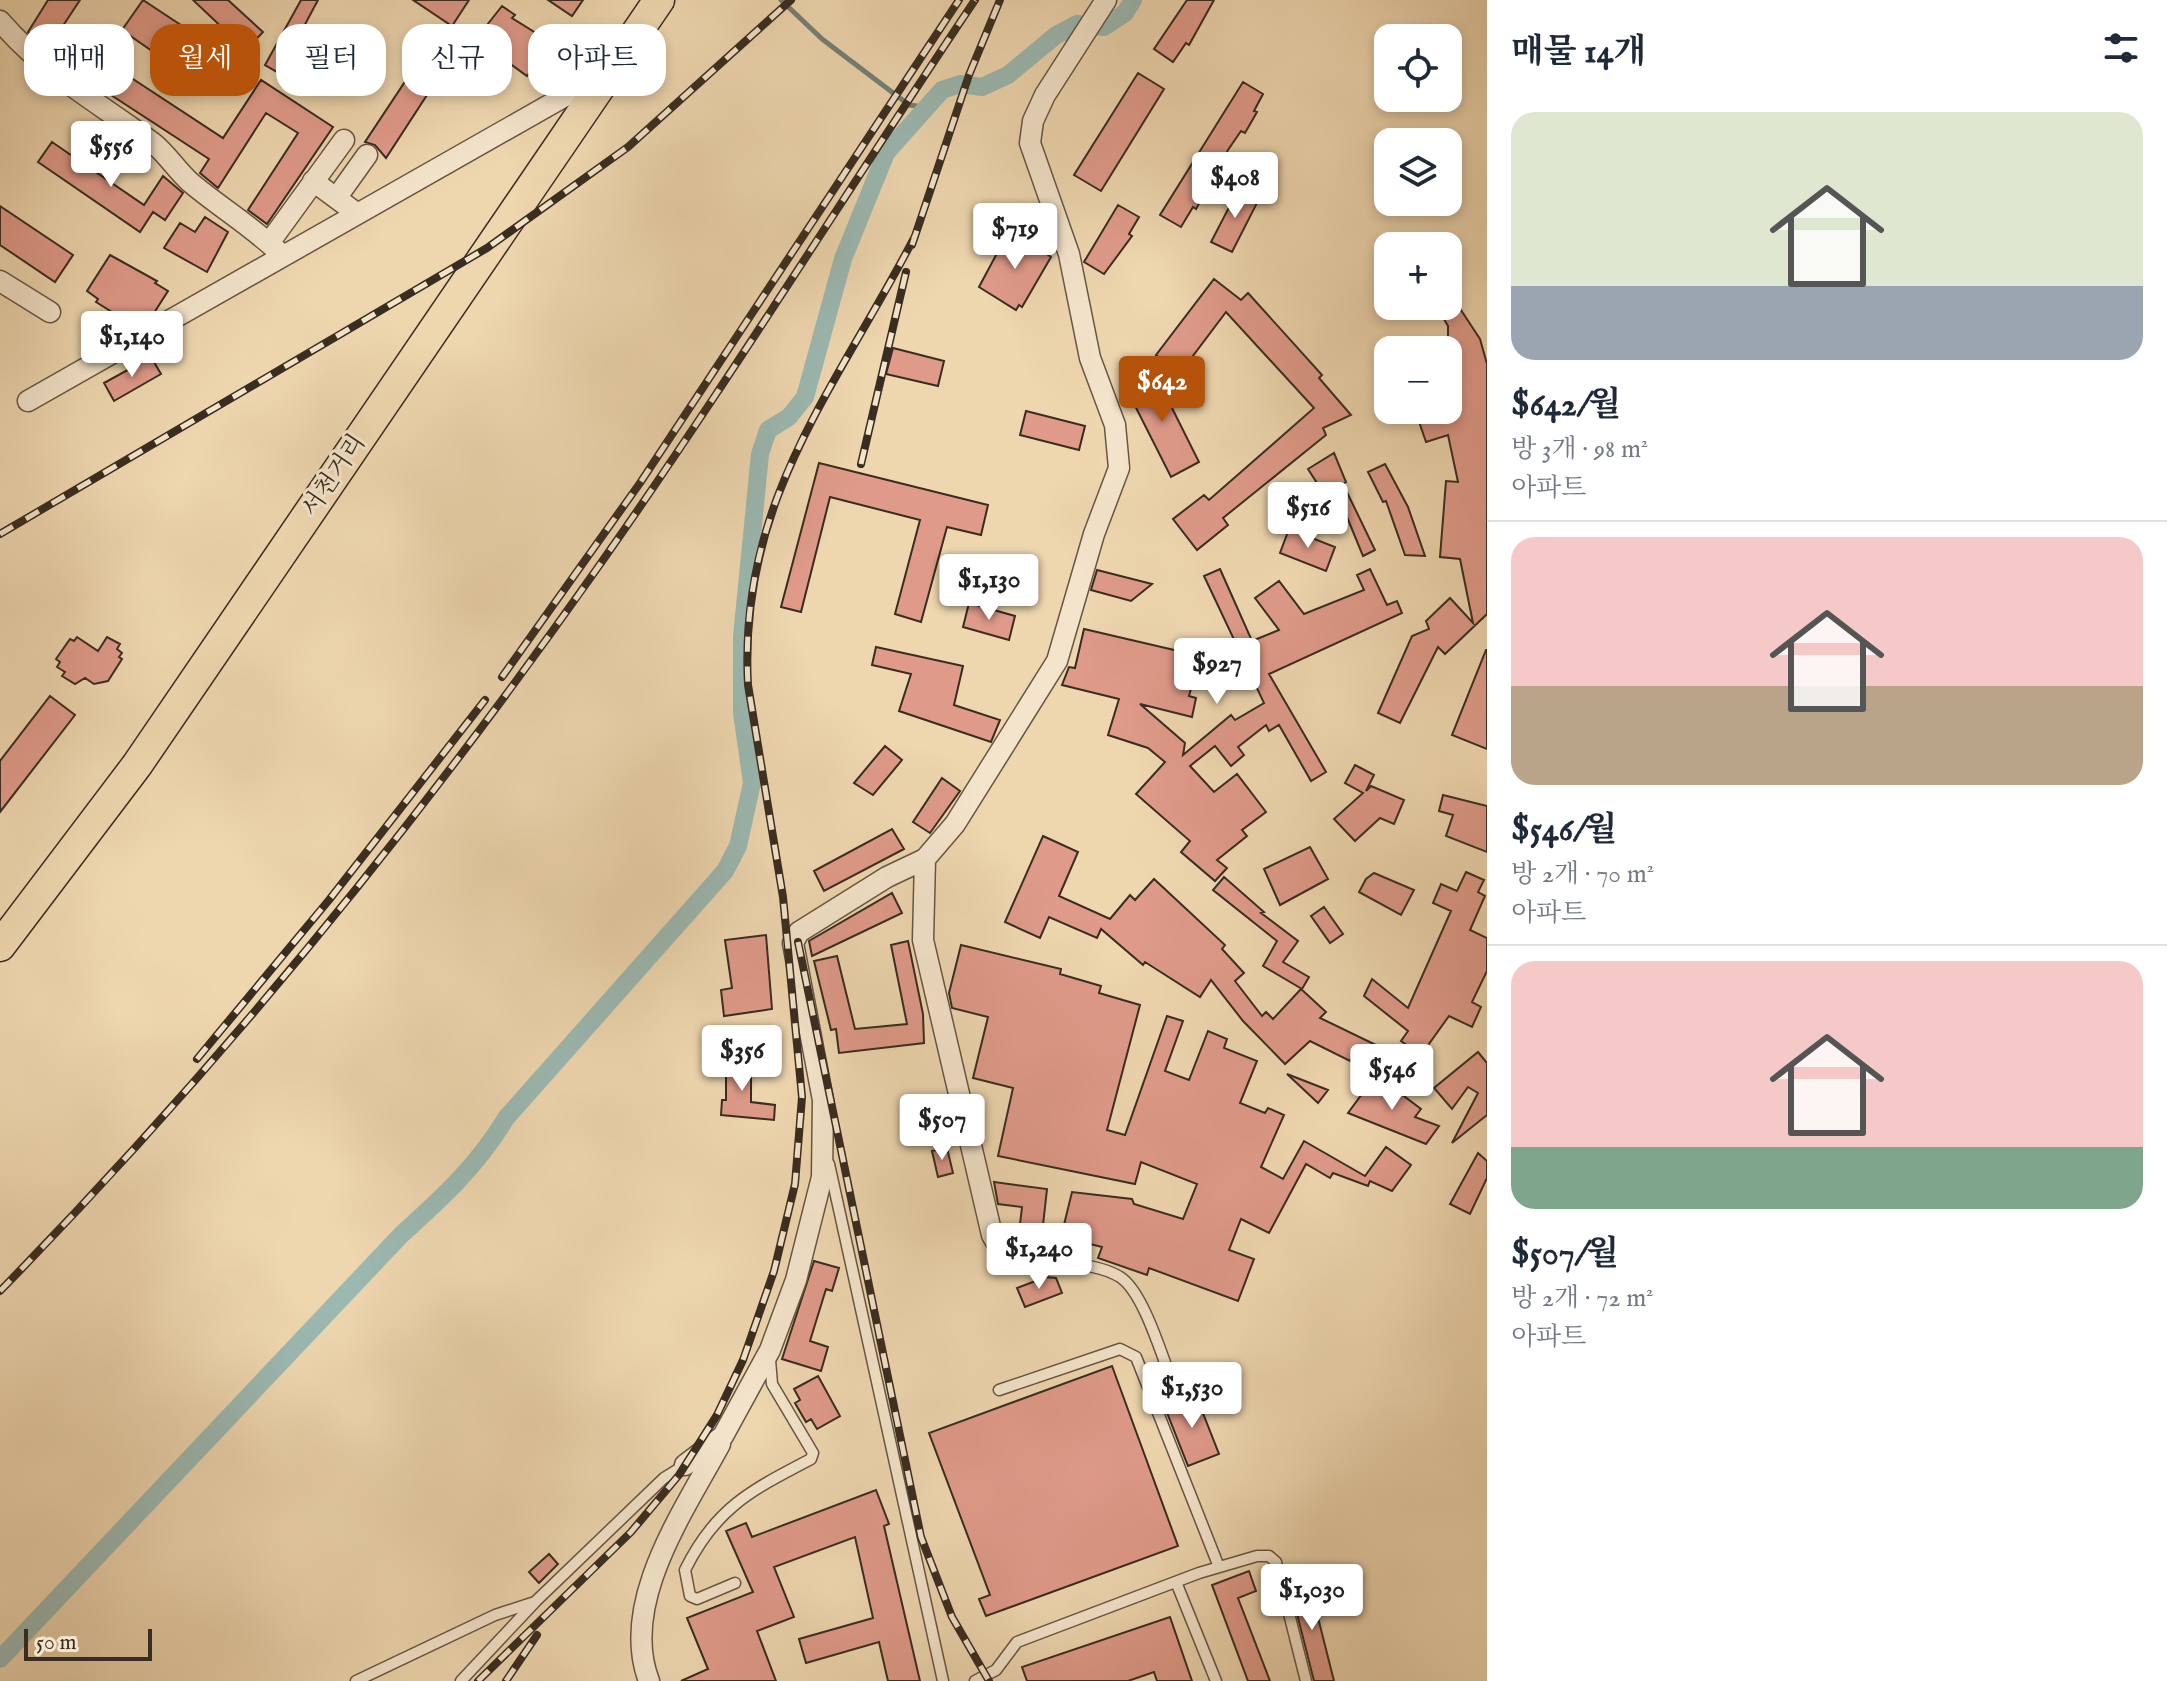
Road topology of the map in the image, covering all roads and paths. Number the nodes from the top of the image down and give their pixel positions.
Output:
1 (659, 0) edge
2 (1096, 17) edge
3 (0, 21) edge
4 (643, 24) edge
5 (564, 96) edge
6 (594, 96) edge
7 (313, 181) junction
8 (337, 197) junction
9 (355, 212) junction
10 (276, 249) junction
11 (0, 281) edge
12 (50, 312) dead end
13 (28, 401) dead end
14 (925, 859) junction
15 (0, 946) edge
16 (823, 1135) junction
17 (1006, 1259) joint
18 (770, 1350) junction
19 (1174, 1387) dead end
20 (999, 1390) dead end
21 (723, 1436) junction
22 (685, 1465) joint
23 (1219, 1567) junction
24 (1176, 1582) junction
25 (735, 1583) dead end
26 (536, 1601) junction
27 (944, 1680) edge
28 (356, 1681) edge
29 (461, 1681) edge
30 (649, 1681) edge
31 (975, 1681) edge
32 (1216, 1681) edge
33 (1306, 1681) edge

1 - 4 main road, 서천거리
2 - 14 street
3 - 10 street
5 - 9 street
6 - 15 main road, 서천거리
7 - 8 street
7 - 8 street
7 - 10 street
8 - 9 street
9 - 10 street
10 - 13 street
11 - 12 street
14 - 16 street
14 - 17 street
16 - 18 street
16 - 27 lane
17 - 19 lane
18 - 21 street
18 - 25 lane
20 - 23 lane
21 - 22 street
21 - 30 street
22 - 26 lane
23 - 24 lane
23 - 33 lane
24 - 31 lane
24 - 32 lane
26 - 28 lane
26 - 29 lane

